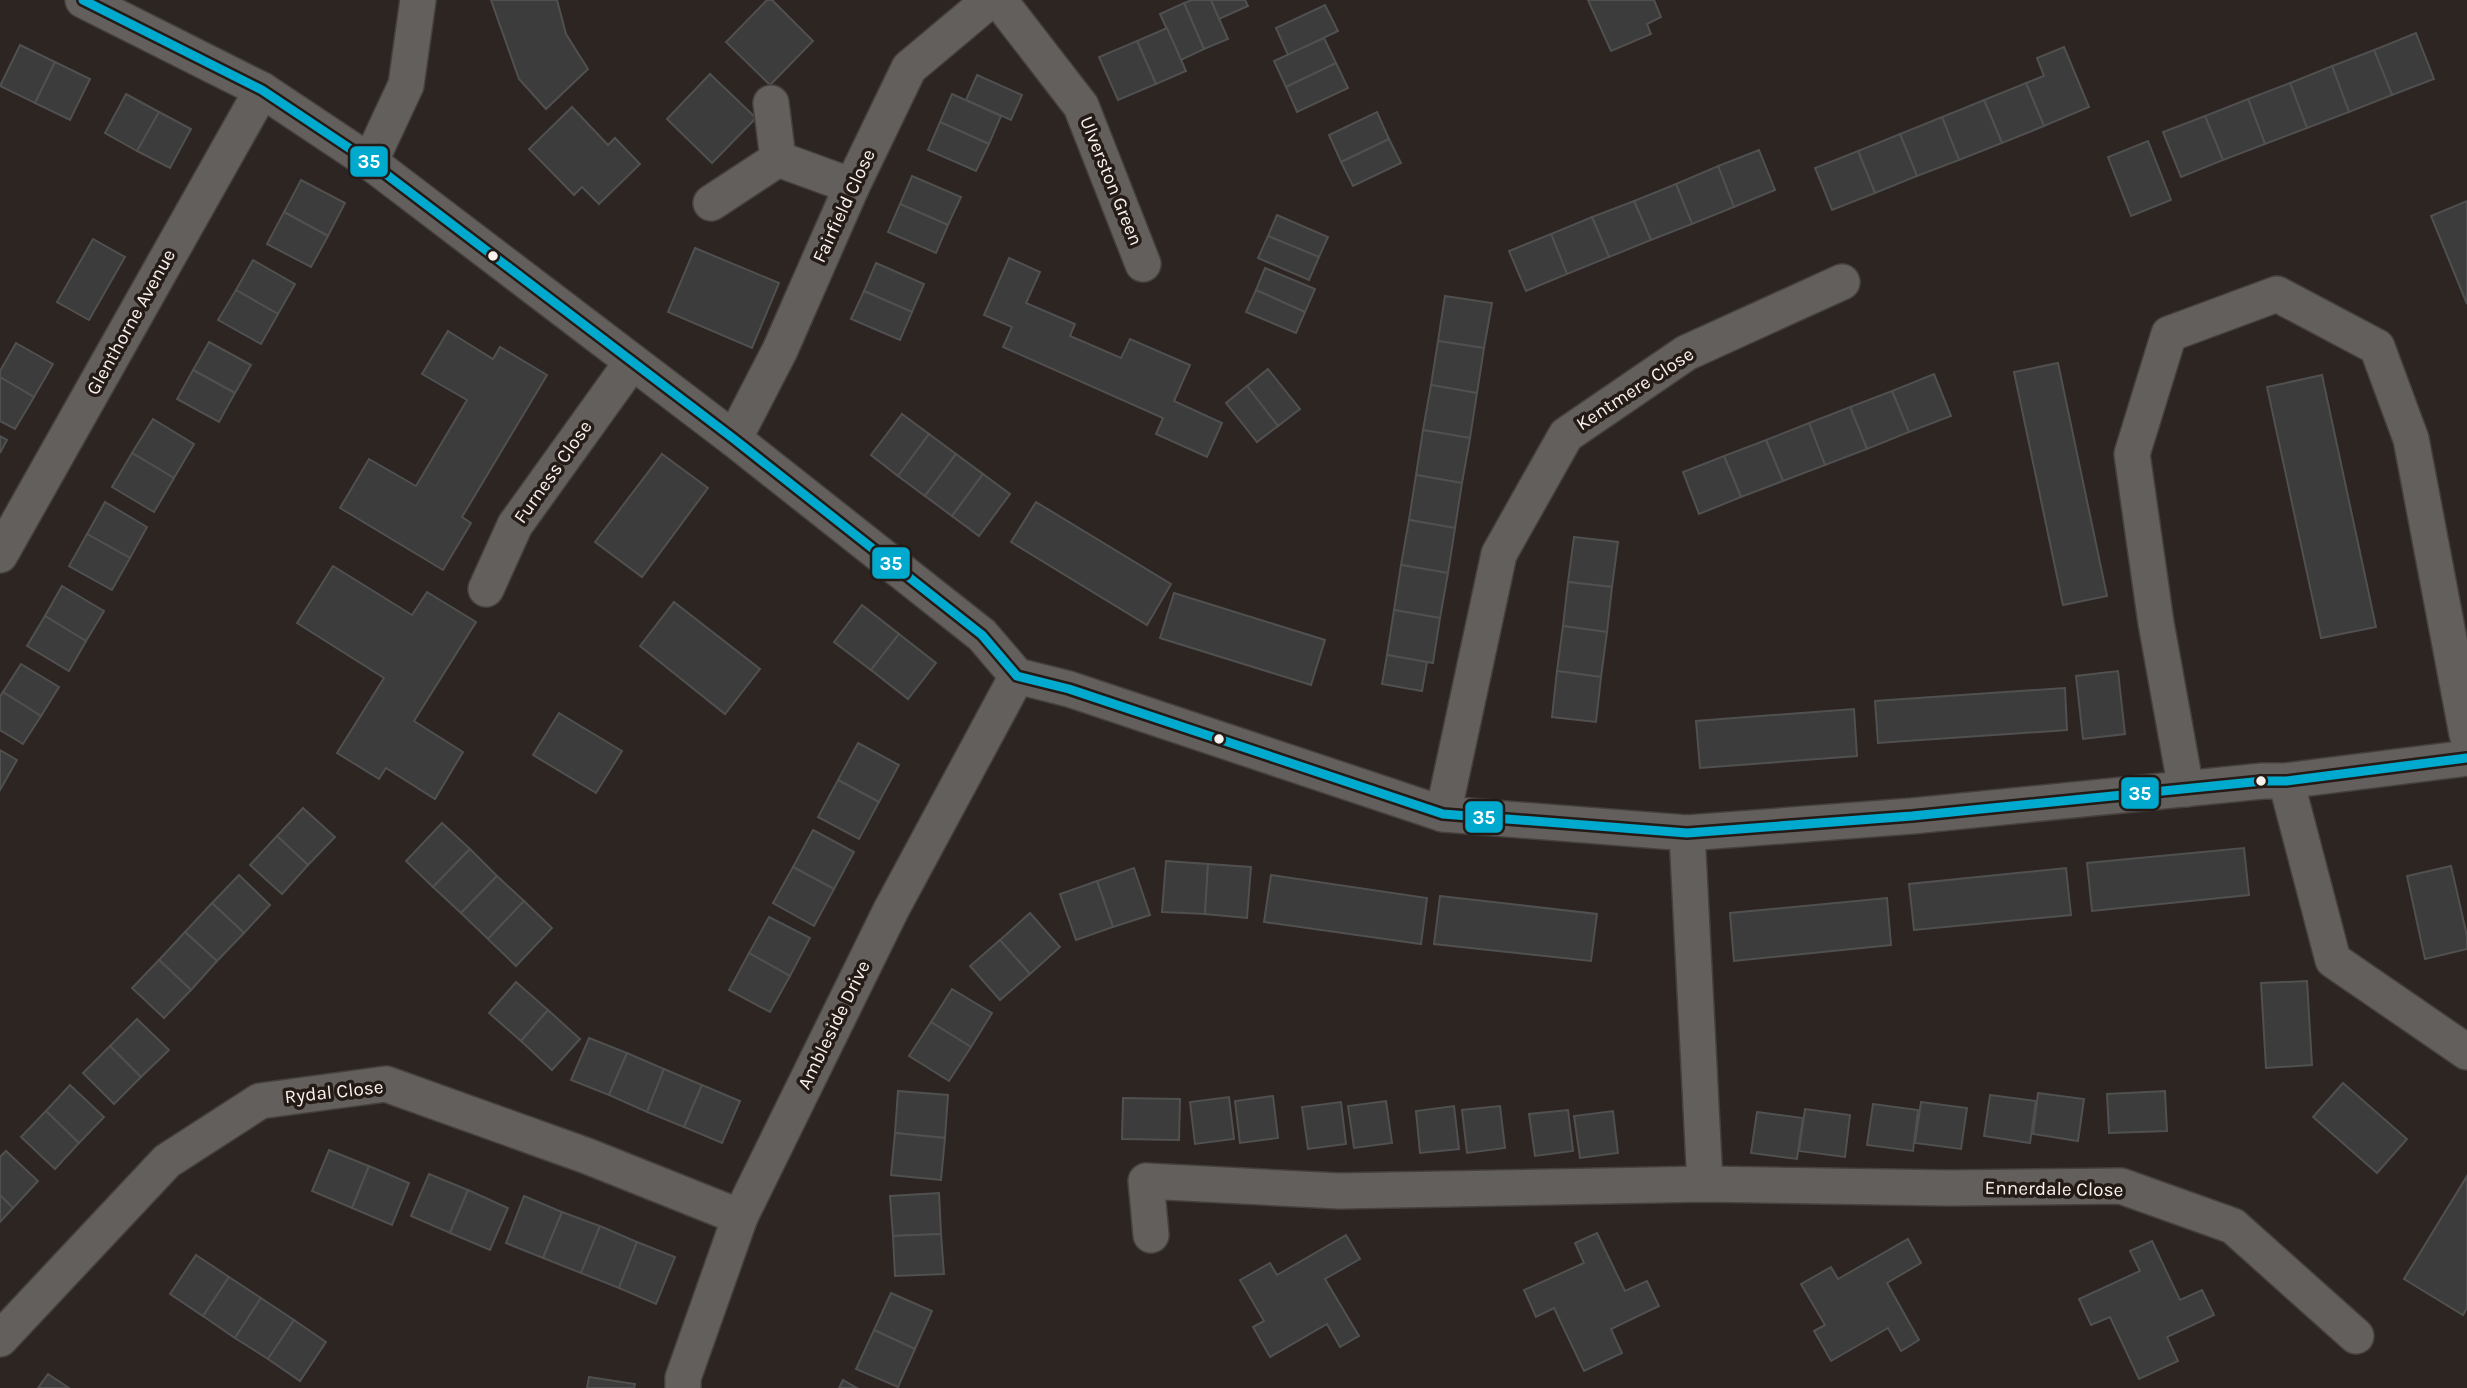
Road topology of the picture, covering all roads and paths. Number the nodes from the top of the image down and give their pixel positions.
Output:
1 (83, 0) edge
2 (418, 0) edge
3 (990, 0) edge
4 (999, 0) edge
5 (262, 90) junction
6 (771, 103) dead end
7 (778, 159) junction
8 (370, 162) junction
9 (852, 186) junction
10 (711, 203) dead end
11 (1143, 264) dead end
12 (1842, 282) dead end
13 (632, 362) junction
14 (734, 439) junction
15 (0, 555) edge
16 (486, 589) dead end
17 (1017, 676) junction
18 (2467, 734) edge
19 (2467, 758) edge
20 (2287, 781) junction
21 (2186, 789) junction
22 (1443, 814) junction
23 (1687, 833) junction
24 (2467, 1052) edge
25 (1705, 1184) junction
26 (740, 1217) junction
27 (1151, 1235) dead end
28 (2356, 1336) dead end
29 (0, 1339) edge
30 (682, 1388) edge

1 - 5 street
2 - 8 street
3 - 9 street, Fairfield Close
4 - 11 street, Ulverston Green
5 - 8 street
5 - 15 street, Glenthorne Avenue
6 - 7 street
7 - 9 street
7 - 10 street
8 - 13 street
9 - 14 street, Fairfield Close
12 - 22 street, Kentmere Close
13 - 14 street
13 - 16 street, Furness Close
14 - 17 street
17 - 22 street
17 - 26 street, Ambleside Drive
18 - 21 street
19 - 20 street
20 - 21 street
20 - 24 street
21 - 23 street
22 - 23 street
23 - 25 street
25 - 27 street, Ennerdale Close
25 - 28 street, Ennerdale Close
26 - 29 street, Rydal Close
26 - 30 street, Ambleside Drive

